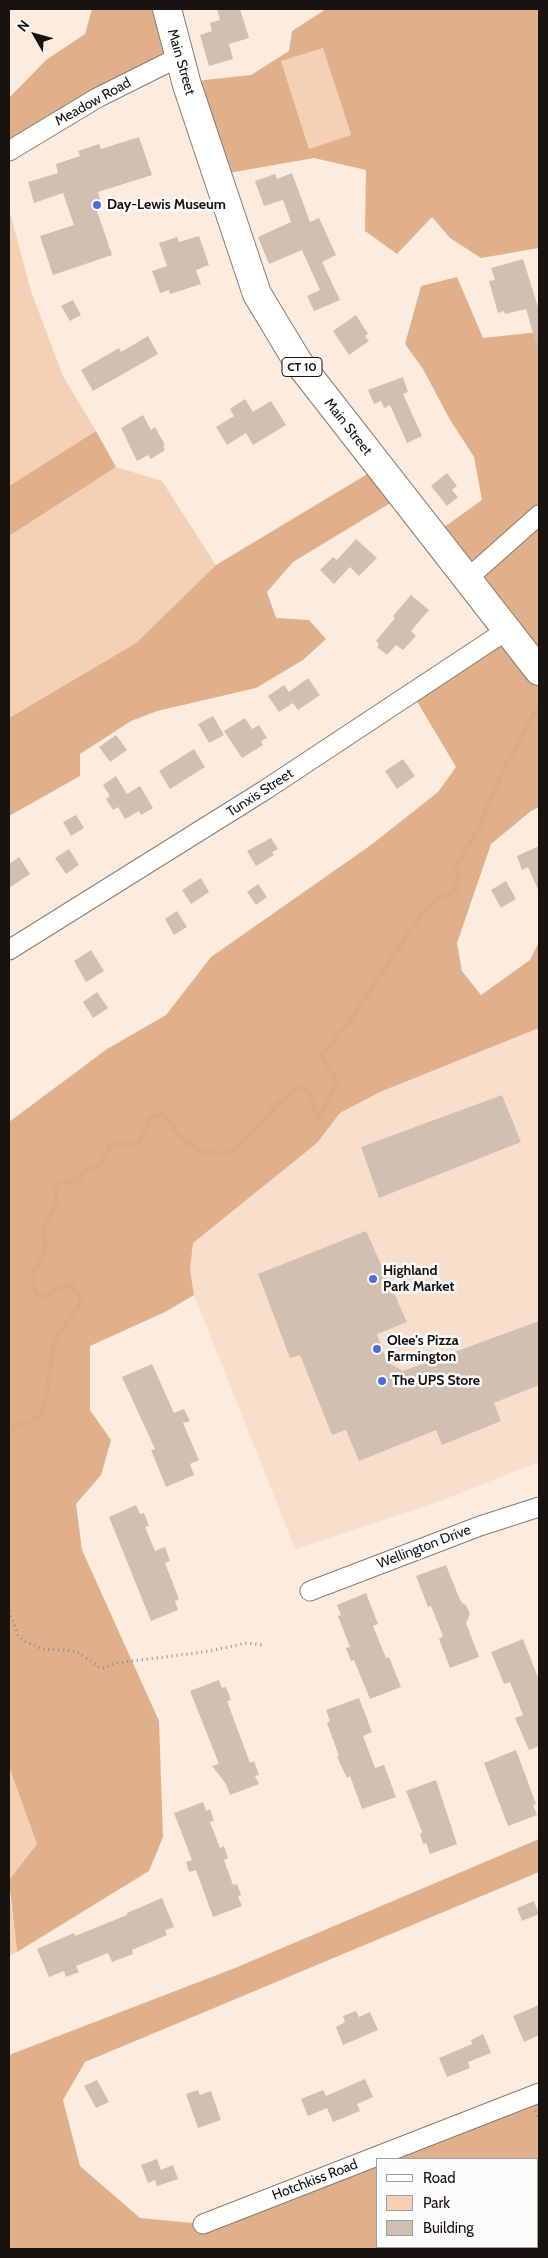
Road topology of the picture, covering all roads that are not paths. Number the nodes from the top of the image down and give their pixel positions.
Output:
1 (167, 9) edge
2 (179, 57) junction
3 (9, 151) edge
4 (539, 515) edge
5 (467, 580) junction
6 (507, 630) junction
7 (539, 671) edge
8 (9, 950) edge
9 (539, 1507) edge
10 (310, 1590) dead end
11 (539, 2093) edge
12 (203, 2224) dead end

1 - 2 highway, Main Street / CT 10
2 - 3 street, Meadow Road
2 - 5 highway, Main Street / CT 10
4 - 5 street
5 - 6 highway, Main Street / CT 10
6 - 7 highway, Main Street / CT 10
6 - 8 street, Tunxis Street
9 - 10 street, Wellington Drive
11 - 12 street, Hotchkiss Road

